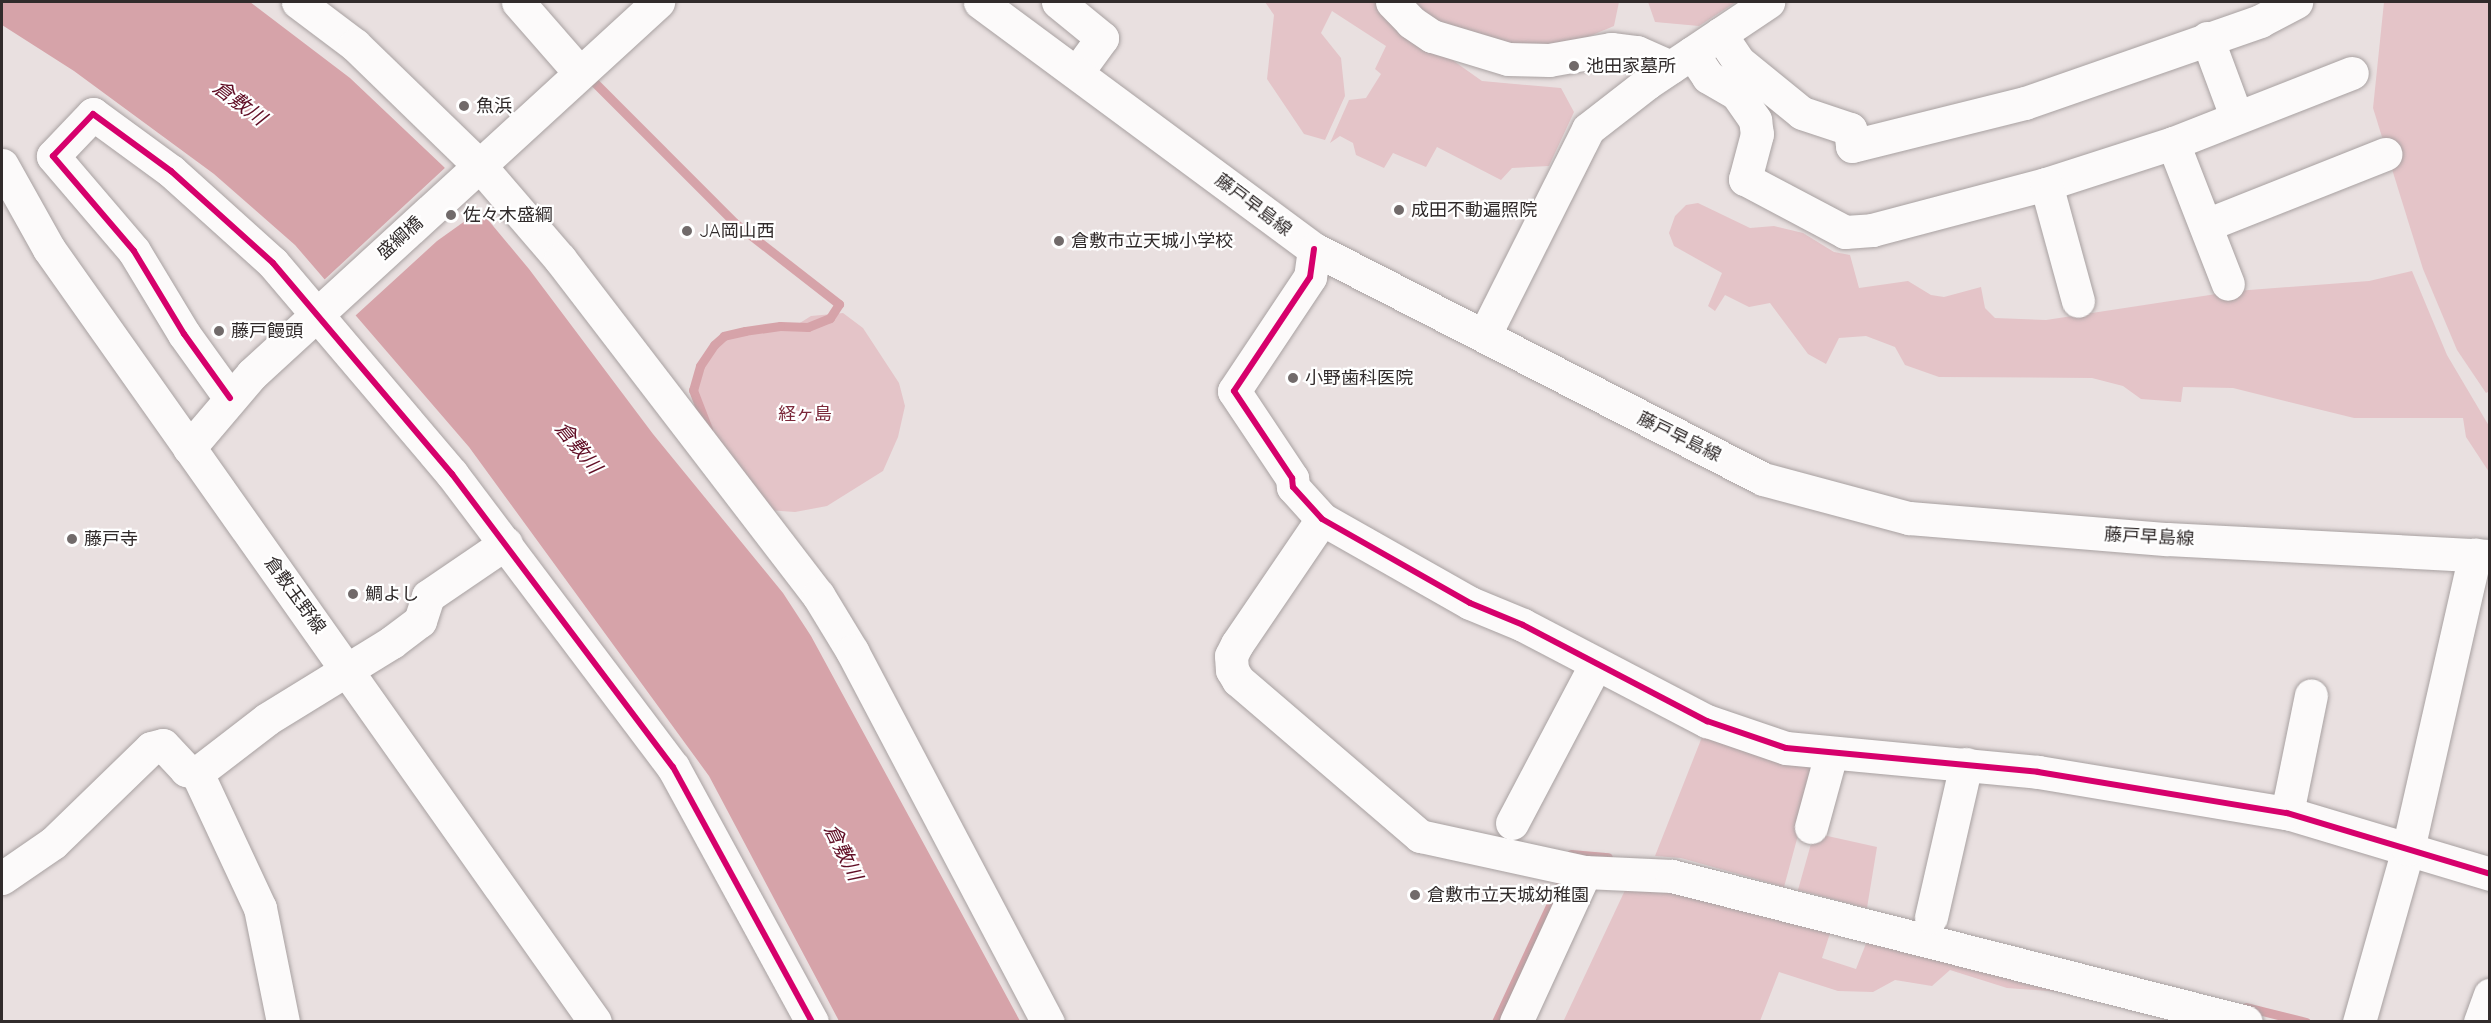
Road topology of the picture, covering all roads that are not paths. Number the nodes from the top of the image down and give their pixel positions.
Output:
1 (298, 2) edge
2 (518, 2) edge
3 (658, 2) edge
4 (980, 2) edge
5 (1058, 2) edge
6 (1392, 2) edge
7 (1768, 2) edge
8 (2296, 2) edge
9 (1719, 34) junction
10 (2207, 38) junction
11 (1682, 60) junction
12 (1078, 71) junction
13 (580, 73) junction
14 (2352, 73) dead end
15 (2236, 116) junction
16 (2173, 142) junction
17 (2385, 154) dead end
18 (2, 165) edge
19 (477, 169) junction
20 (2046, 184) junction
21 (2206, 225) junction
22 (1314, 249) junction
23 (2228, 284) dead end
24 (2078, 301) dead end
25 (322, 309) junction
26 (1485, 334) junction
27 (230, 398) junction
28 (189, 448) junction
29 (1322, 519) junction
30 (506, 543) junction
31 (2482, 555) edge
32 (1596, 664) junction
33 (347, 669) junction
34 (2311, 695) dead end
35 (1831, 754) junction
36 (1966, 764) junction
37 (197, 773) junction
38 (2287, 813) junction
39 (1512, 823) dead end
40 (1811, 827) dead end
41 (2408, 849) junction
42 (1586, 872) junction
43 (2490, 874) edge
44 (2, 878) edge
45 (1931, 917) dead end
46 (282, 1022) edge
47 (595, 1022) edge
48 (812, 1022) edge
49 (1048, 1022) edge
50 (1515, 1022) edge
51 (2246, 1022) edge
52 (2358, 1022) edge

1 - 19 street
2 - 13 street
3 - 13 street, 盛綱橋
4 - 12 street, 藤戸早島線
5 - 12 street
6 - 11 street
7 - 9 street
8 - 10 street
9 - 10 street
9 - 11 street
10 - 15 street
11 - 20 street
11 - 26 street
12 - 22 street, 藤戸早島線
13 - 19 street, 盛綱橋
14 - 15 street
15 - 16 street
16 - 20 street
16 - 21 street
17 - 21 street
18 - 28 street, 倉敷玉野線
19 - 25 street, 盛綱橋
19 - 49 street
20 - 24 street
21 - 23 street
22 - 26 street, 藤戸早島線
22 - 29 street
25 - 27 street, 盛綱橋
25 - 27 street
25 - 30 street
26 - 31 street, 藤戸早島線
27 - 28 street, 盛綱橋
28 - 33 street, 倉敷玉野線
29 - 32 street
29 - 42 street
30 - 33 street
30 - 48 street
31 - 41 street
32 - 35 street
32 - 39 street
33 - 37 street
33 - 47 street, 倉敷玉野線
34 - 38 street
35 - 36 street
35 - 40 street
36 - 38 street
36 - 45 street
37 - 44 street
37 - 46 street
38 - 41 street
41 - 43 street
41 - 52 street
42 - 50 street
42 - 51 street

